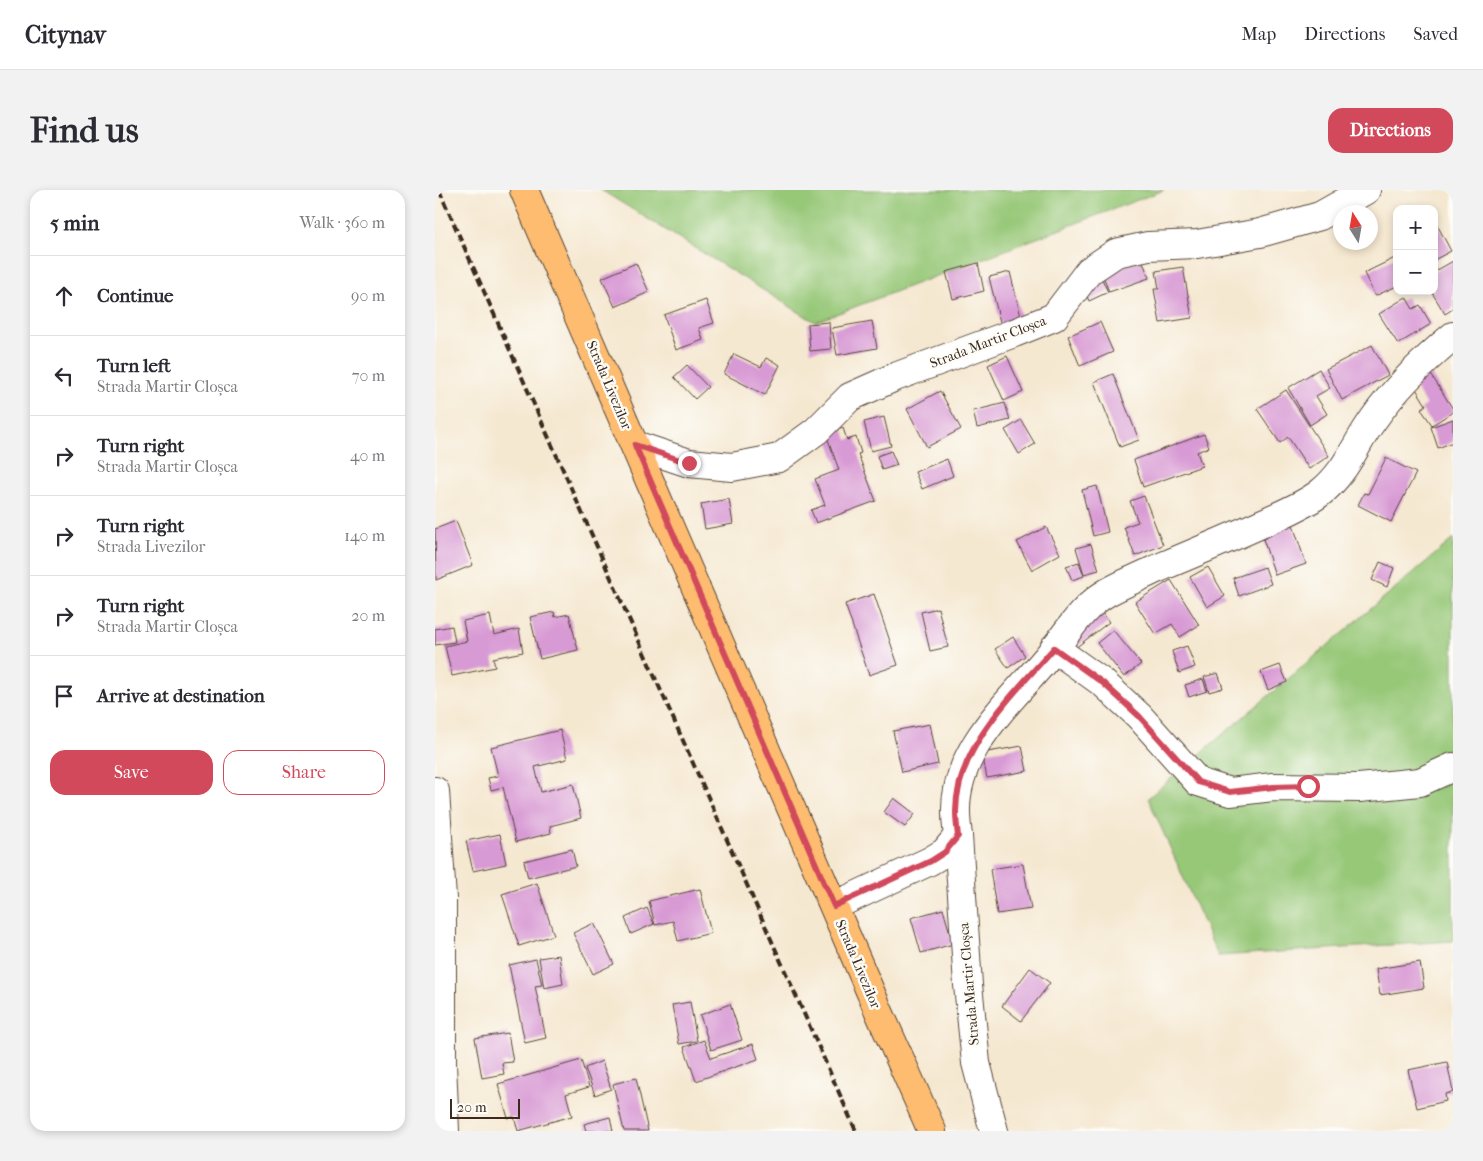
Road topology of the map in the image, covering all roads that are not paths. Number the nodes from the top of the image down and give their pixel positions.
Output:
1 (524, 190) edge
2 (1366, 190) edge
3 (1453, 336) edge
4 (635, 445) junction
5 (1054, 648) junction
6 (1453, 767) edge
7 (435, 791) edge
8 (958, 836) junction
9 (834, 906) junction
10 (439, 1064) edge
11 (445, 1131) edge
12 (932, 1131) edge
13 (994, 1131) edge

1 - 4 main road, Strada Livezilor
2 - 4 street, Strada Martir Cloșca
3 - 5 street, Strada Martir Cloșca
4 - 9 main road, Strada Livezilor
5 - 6 street
5 - 8 street, Strada Martir Cloșca
7 - 10 street
8 - 9 street
8 - 13 street, Strada Martir Cloșca
9 - 12 main road, Strada Livezilor
10 - 11 street

